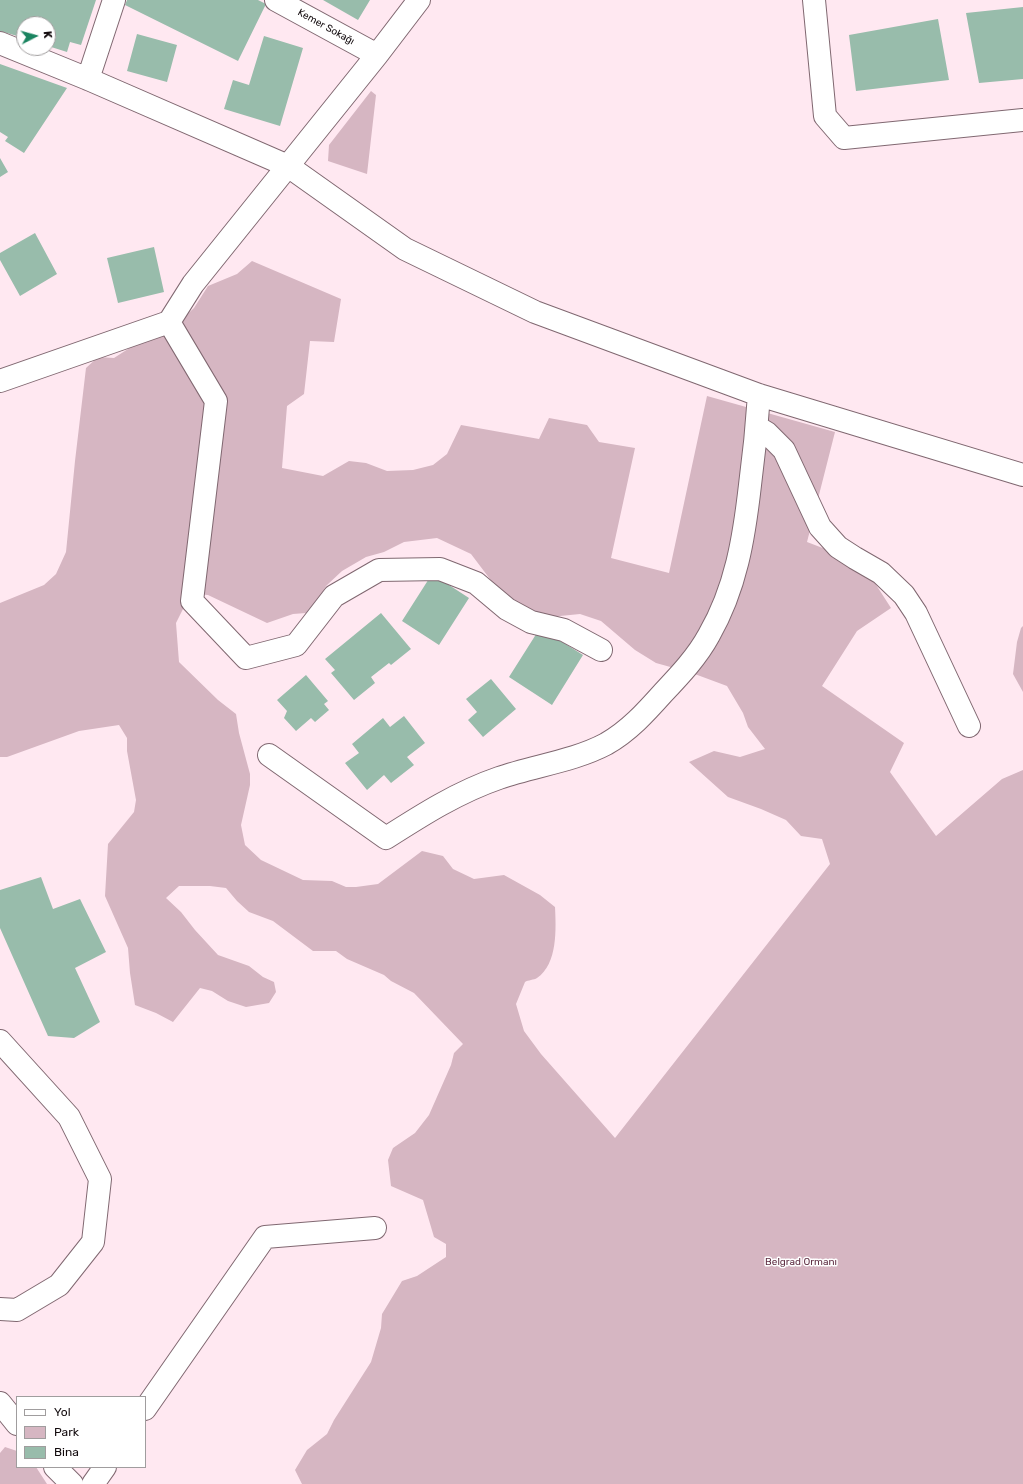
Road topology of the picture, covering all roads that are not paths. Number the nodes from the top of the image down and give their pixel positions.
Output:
1 (114, 0) edge
2 (276, 0) edge
3 (419, 0) edge
4 (814, 0) edge
5 (0, 43) edge
6 (376, 55) junction
7 (88, 79) junction
8 (1023, 120) edge
9 (288, 166) junction
10 (169, 322) junction
11 (0, 381) edge
12 (759, 395) junction
13 (757, 427) junction
14 (1023, 475) edge
15 (601, 650) dead end
16 (969, 726) dead end
17 (269, 755) dead end
18 (0, 1041) edge
19 (375, 1228) dead end
20 (0, 1309) edge
21 (0, 1404) edge
22 (146, 1408) edge
23 (16, 1423) edge
24 (56, 1468) edge
25 (104, 1468) edge
26 (72, 1484) edge
27 (93, 1484) edge

1 - 7 street
2 - 6 street, Kemer Sokağı
3 - 6 street
4 - 8 street
5 - 7 street
6 - 9 street
7 - 9 street
9 - 10 street
9 - 12 street
10 - 11 street
10 - 15 street
12 - 13 street
12 - 14 street
13 - 16 street
13 - 17 street
18 - 20 street
19 - 22 street
21 - 23 street
24 - 26 street
25 - 27 street

